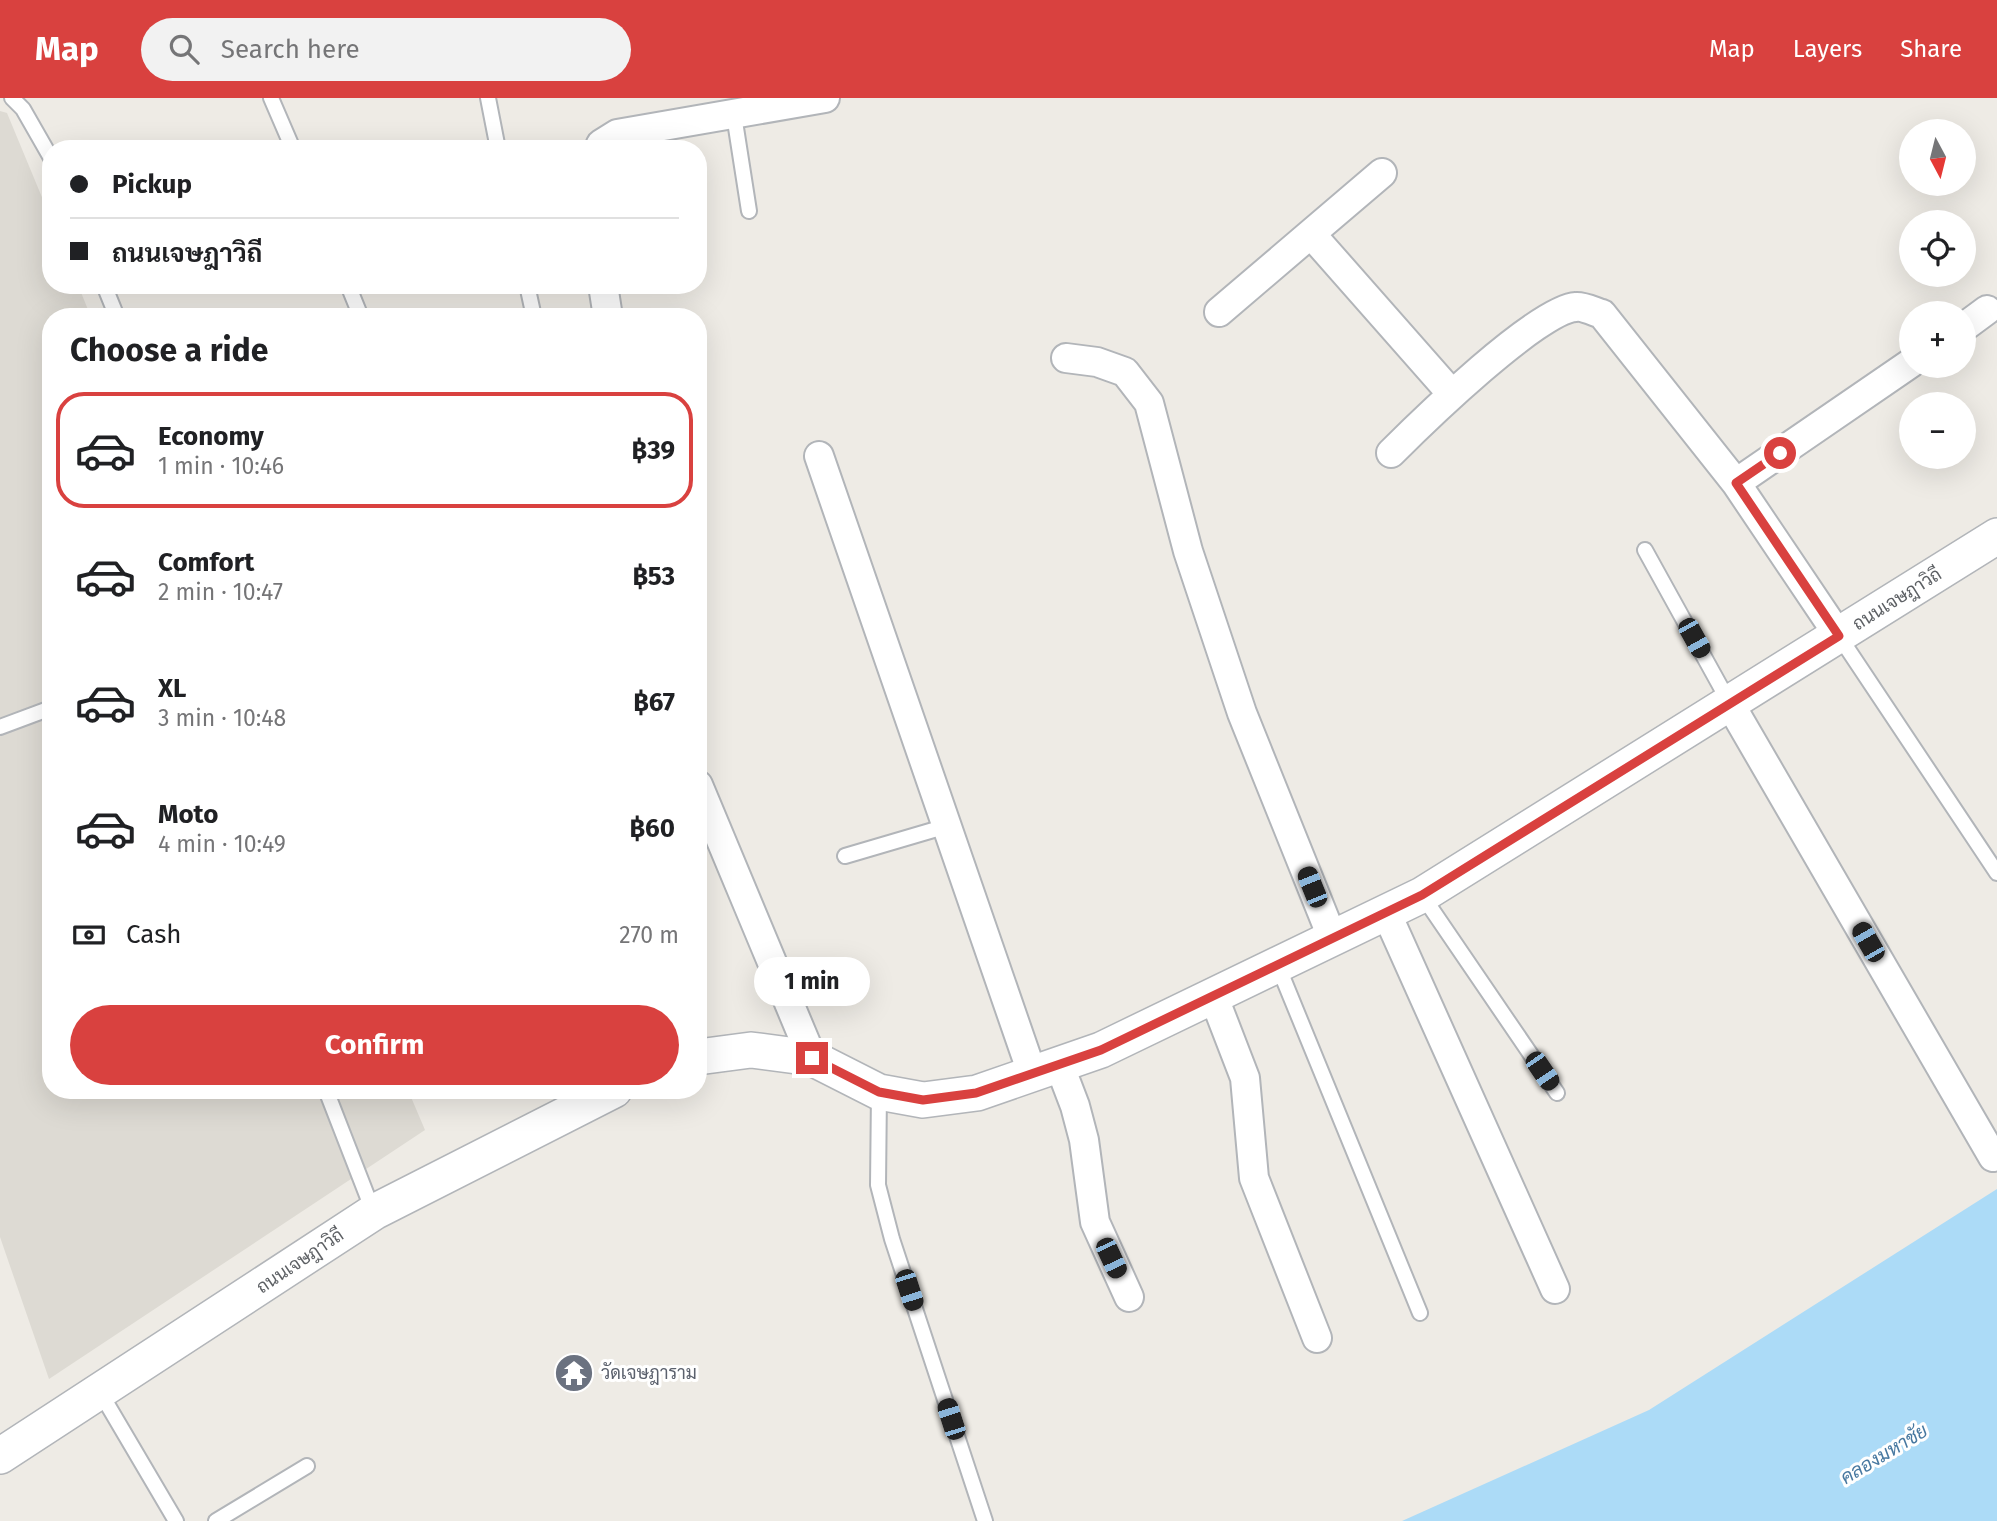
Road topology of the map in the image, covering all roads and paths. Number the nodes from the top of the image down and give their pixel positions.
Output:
1 (12, 98) edge
2 (271, 98) edge
3 (488, 98) edge
4 (825, 98) edge
5 (733, 107) edge
6 (289, 140) edge
7 (496, 140) edge
8 (608, 140) edge
9 (42, 142) edge
10 (1382, 173) dead end
11 (749, 211) dead end
12 (1311, 234) junction
13 (1987, 310) dead end
14 (1219, 312) dead end
15 (1976, 318) edge
16 (1066, 358) dead end
17 (1899, 371) edge
18 (1452, 394) junction
19 (1391, 453) dead end
20 (819, 456) dead end
21 (1736, 483) junction
22 (1997, 536) edge
23 (1645, 551) dead end
24 (1839, 636) junction
25 (1730, 704) junction
26 (42, 711) edge
27 (0, 727) edge
28 (707, 807) edge
29 (947, 826) junction
30 (845, 856) dead end
31 (1997, 873) edge
32 (1422, 895) junction
33 (1386, 912) junction
34 (1332, 937) junction
35 (1277, 964) junction
36 (1213, 995) junction
37 (707, 1056) edge
38 (812, 1058) junction
39 (1046, 1069) junction
40 (879, 1092) junction
41 (1557, 1093) dead end
42 (330, 1099) edge
43 (596, 1099) edge
44 (1993, 1157) dead end
45 (374, 1212) junction
46 (1555, 1289) dead end
47 (1129, 1297) dead end
48 (1420, 1313) dead end
49 (1317, 1338) dead end
50 (100, 1392) junction
51 (0, 1456) edge
52 (307, 1466) dead end
53 (176, 1521) edge
54 (216, 1521) edge
55 (985, 1521) edge

1 - 9 lane
2 - 6 lane
3 - 7 lane
4 - 5 street
5 - 8 street
5 - 11 lane
10 - 12 street
12 - 14 street
12 - 18 street
13 - 15 street
16 - 34 street
17 - 21 street
18 - 19 street
18 - 21 street
20 - 29 street
21 - 24 street
22 - 24 street, ถนนเจษฎาวิถี
23 - 25 lane
24 - 25 street, ถนนเจษฎาวิถี
24 - 31 lane
25 - 32 street, ถนนเจษฎาวิถี
25 - 44 street
26 - 27 lane
28 - 38 street
29 - 30 lane
29 - 39 street
32 - 33 street, ถนนเจษฎาวิถี
32 - 41 lane
33 - 34 street, ถนนเจษฎาวิถี
33 - 46 street
34 - 35 street, ถนนเจษฎาวิถี
35 - 36 street, ถนนเจษฎาวิถี
35 - 48 lane
36 - 39 street, ถนนเจษฎาวิถี
36 - 49 street
37 - 38 street, ถนนเจษฎาวิถี
38 - 40 street, ถนนเจษฎาวิถี
39 - 40 street, ถนนเจษฎาวิถี
39 - 47 street
40 - 55 lane
42 - 45 lane
43 - 45 street, ถนนเจษฎาวิถี
45 - 50 street, ถนนเจษฎาวิถี
50 - 51 street, ถนนเจษฎาวิถี
50 - 53 lane
52 - 54 lane

